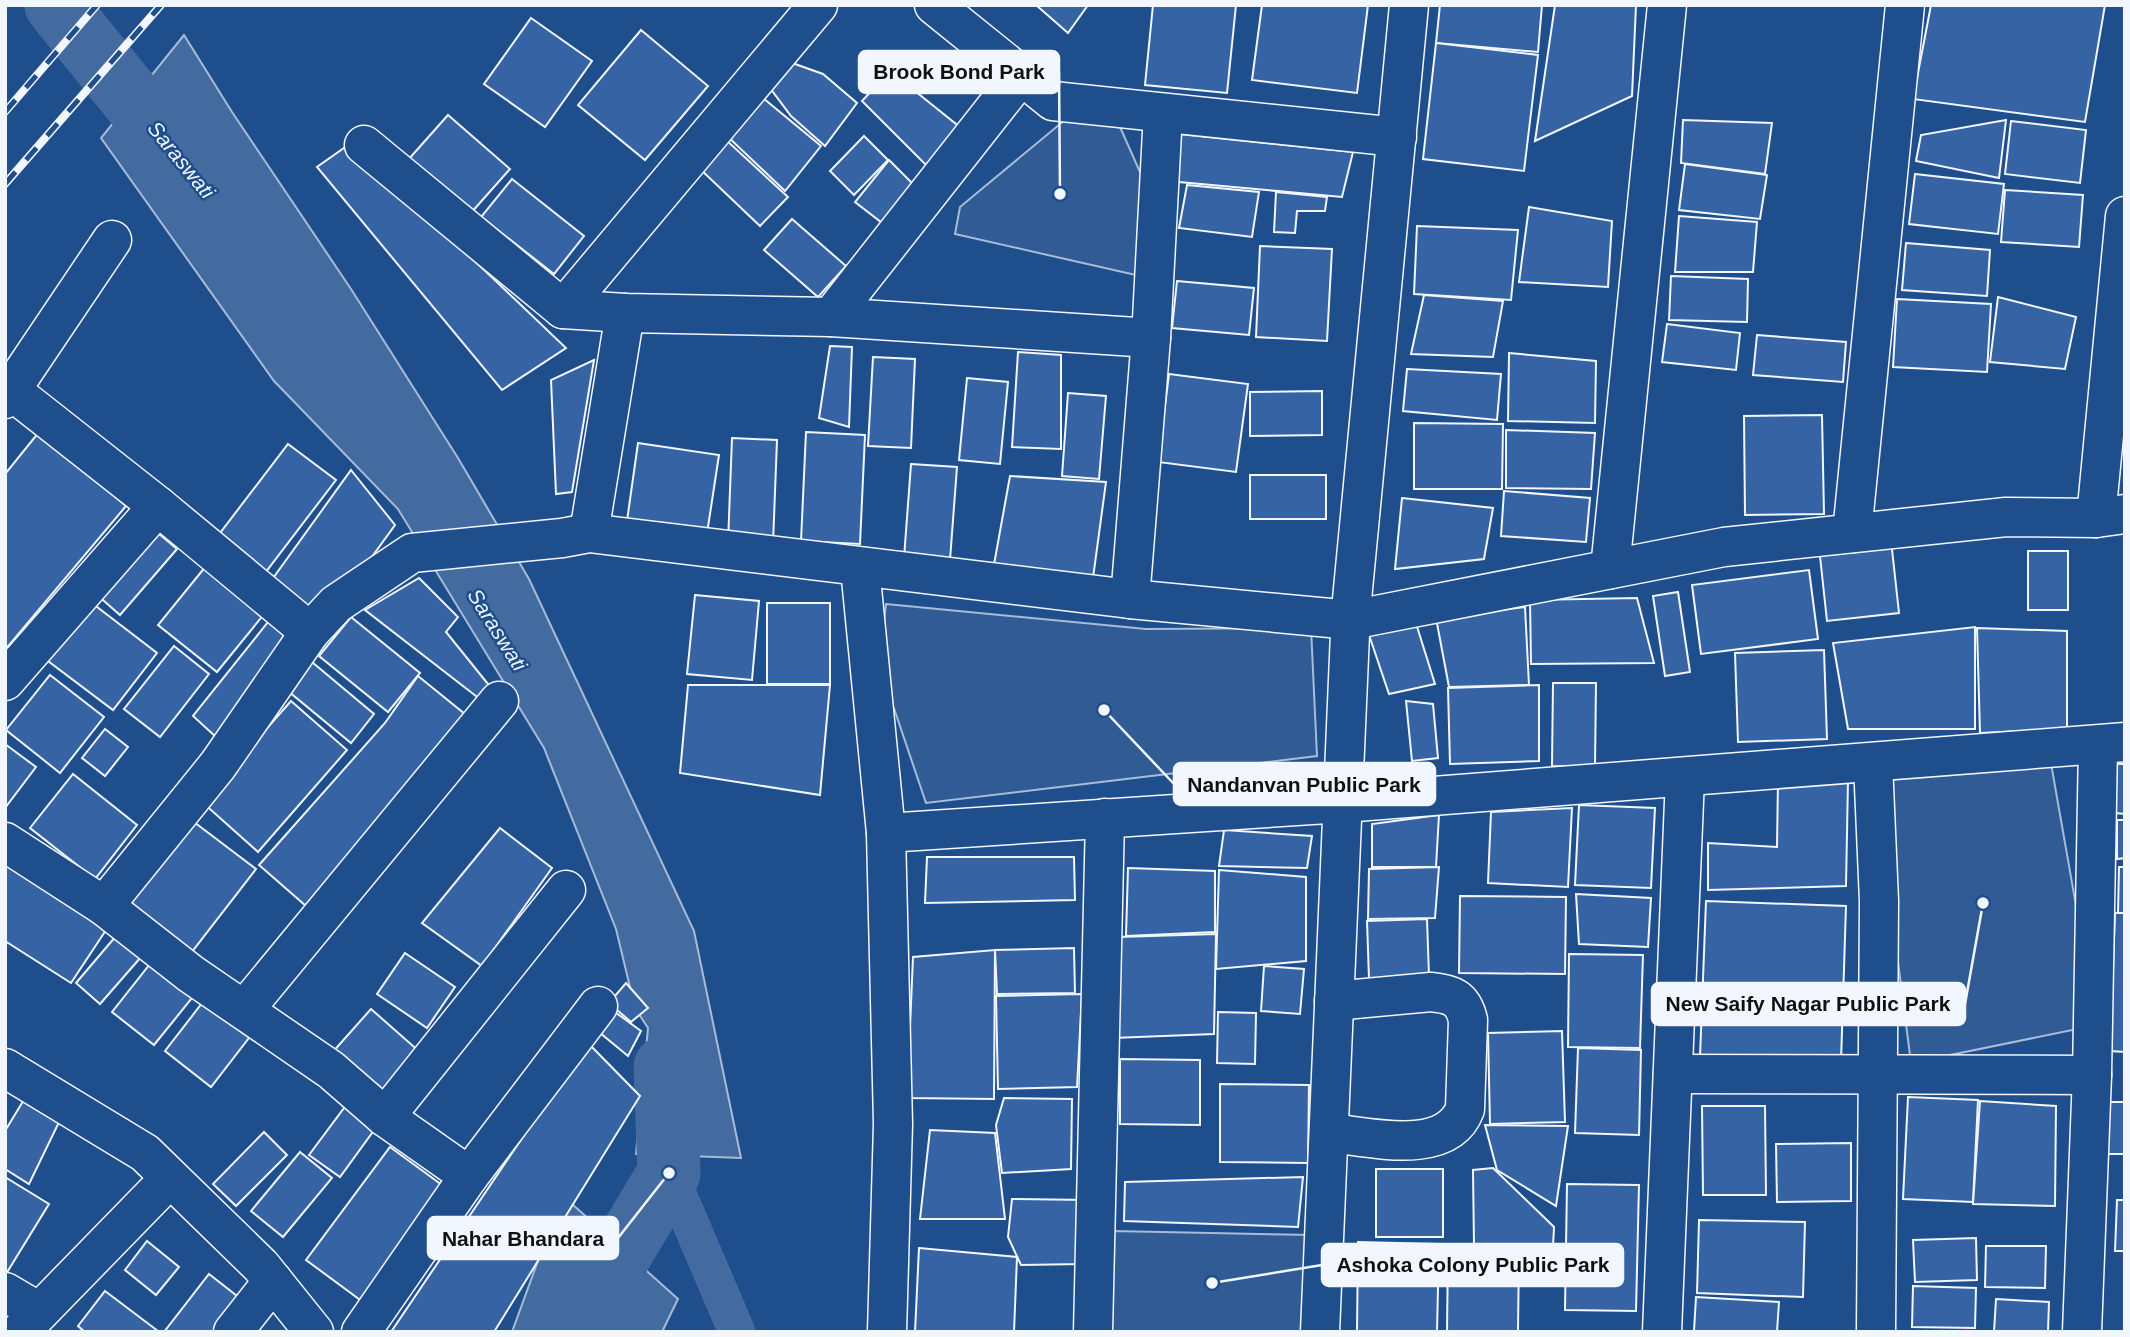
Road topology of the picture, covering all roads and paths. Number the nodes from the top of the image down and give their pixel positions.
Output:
1 (933, 5) edge
2 (1409, 5) edge
3 (1667, 5) edge
4 (1905, 5) edge
5 (810, 8) edge
6 (1022, 74) junction
7 (1163, 113) junction
8 (1397, 136) junction
9 (364, 145) dead end
10 (2125, 216) edge
11 (112, 240) dead end
12 (563, 309) junction
13 (625, 313) junction
14 (831, 317) junction
15 (1151, 338) junction
16 (8, 395) edge
17 (158, 506) junction
18 (2110, 516) edge
19 (1852, 533) junction
20 (575, 536) junction
21 (860, 568) junction
22 (1610, 569) junction
23 (1130, 599) junction
24 (1351, 620) junction
25 (310, 632) junction
26 (5, 681) edge
27 (499, 701) dead end
28 (2111, 744) edge
29 (1873, 763) junction
30 (1685, 777) junction
31 (1343, 803) junction
32 (1104, 818) junction
33 (886, 833) junction
34 (5, 842) edge
35 (566, 890) dead end
36 (104, 906) junction
37 (1334, 1001) junction
38 (598, 1006) dead end
39 (245, 1009) junction
40 (5, 1068) edge
41 (1673, 1074) junction
42 (1876, 1074) junction
43 (2092, 1075) junction
44 (385, 1116) junction
45 (1330, 1133) junction
46 (468, 1176) junction
47 (170, 1178) junction
48 (273, 1281) junction
49 (5, 1292) edge
50 (29, 1322) edge
51 (233, 1332) edge
52 (314, 1332) edge
53 (360, 1332) edge
54 (887, 1332) edge
55 (1093, 1332) edge
56 (1321, 1332) edge
57 (1662, 1332) edge
58 (1876, 1332) edge
59 (2082, 1332) edge

1 - 6 street
2 - 8 street
3 - 22 street
4 - 19 street
5 - 12 street
6 - 7 street
6 - 14 street
7 - 8 street
7 - 15 street
8 - 24 street
9 - 12 street
10 - 18 street
11 - 16 street
12 - 13 street
13 - 14 street
13 - 20 street
14 - 15 street
15 - 23 street
16 - 17 street
17 - 25 street
17 - 26 street
18 - 19 street
19 - 22 street
20 - 21 street
20 - 25 street
21 - 23 street
21 - 33 street
22 - 24 street
23 - 24 street
24 - 31 street
25 - 36 street
27 - 39 street
28 - 29 street
28 - 43 street
29 - 30 street
29 - 42 street
30 - 31 street
30 - 41 street
31 - 32 street
31 - 37 street
32 - 33 street
32 - 55 street
33 - 54 street
34 - 36 street
35 - 44 street
36 - 39 street
37 - 45 street
37 - 45 street
38 - 46 street
39 - 44 street
40 - 47 street
41 - 42 street
41 - 57 street
42 - 43 street
42 - 58 street
43 - 59 street
44 - 46 street
45 - 56 street
46 - 53 street
47 - 48 street
47 - 50 street
48 - 51 street
48 - 52 street
49 - 50 street

